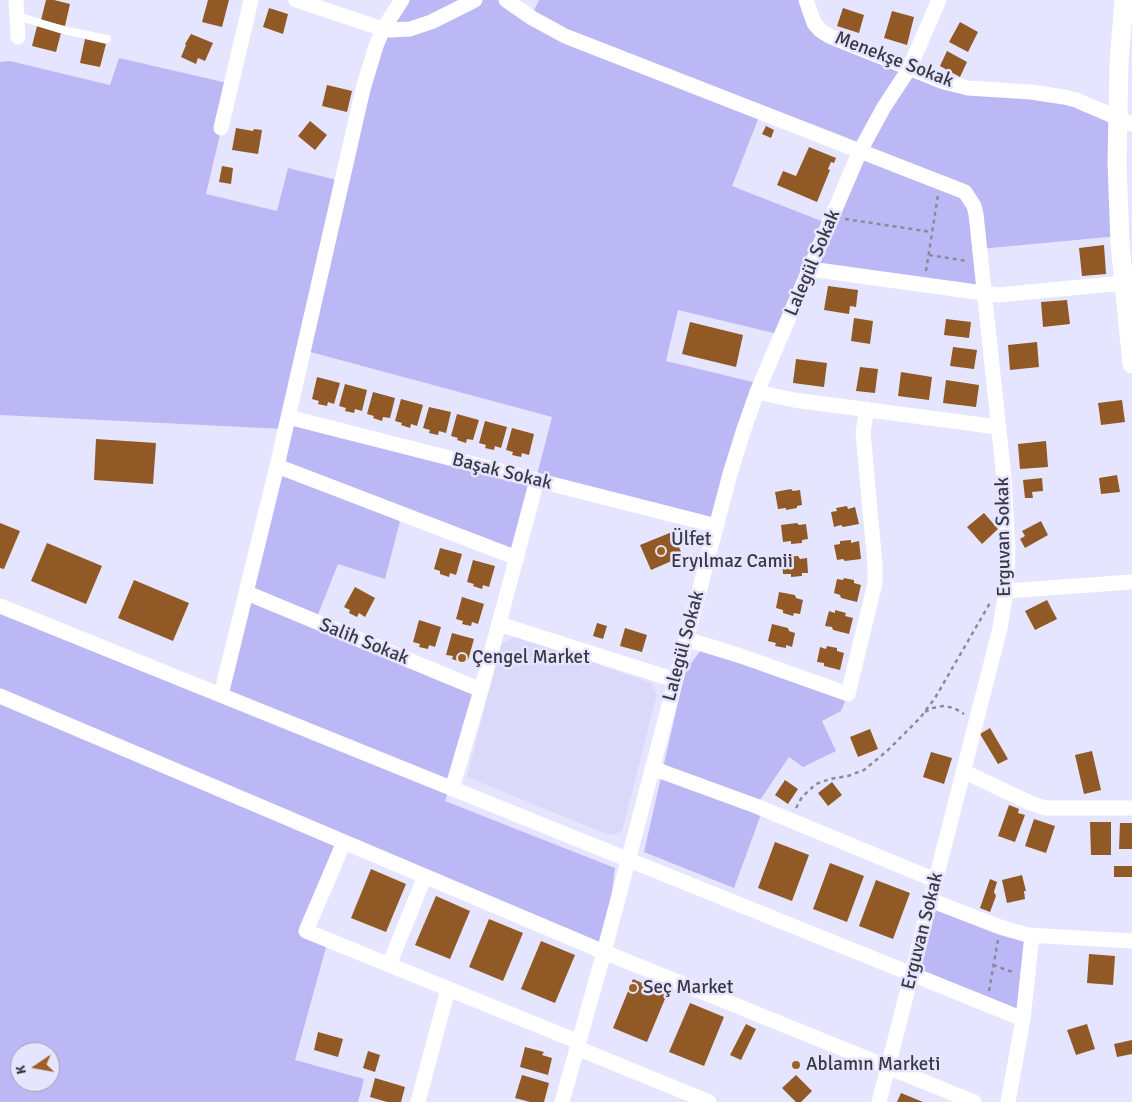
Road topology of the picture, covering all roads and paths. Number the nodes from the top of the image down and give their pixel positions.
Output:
1 (16, 0) edge
2 (251, 0) edge
3 (296, 0) edge
4 (402, 0) edge
5 (475, 0) edge
6 (506, 0) edge
7 (806, 0) edge
8 (939, 0) edge
9 (1124, 0) edge
10 (17, 16) junction
11 (383, 30) junction
12 (18, 37) dead end
13 (107, 39) dead end
14 (909, 69) junction
15 (1125, 121) edge
16 (221, 128) dead end
17 (860, 151) junction
18 (940, 182) junction
19 (832, 217) junction
20 (932, 232) junction
21 (929, 255) junction
22 (981, 263) junction
23 (810, 269) junction
24 (1123, 284) junction
25 (924, 285) junction
26 (984, 293) junction
27 (1132, 364) edge
28 (758, 392) junction
29 (867, 409) junction
30 (288, 417) junction
31 (998, 427) junction
32 (277, 466) junction
33 (537, 480) junction
34 (716, 526) junction
35 (517, 558) junction
36 (1132, 582) edge
37 (1006, 591) junction
38 (246, 594) junction
39 (0, 606) edge
40 (499, 624) junction
41 (686, 639) junction
42 (675, 680) junction
43 (482, 690) junction
44 (221, 695) junction
45 (0, 696) edge
46 (924, 713) junction
47 (974, 731) junction
48 (652, 768) junction
49 (963, 771) junction
50 (452, 789) junction
51 (1132, 808) edge
52 (789, 820) junction
53 (344, 842) junction
54 (628, 860) junction
55 (426, 876) junction
56 (935, 880) junction
57 (930, 900) junction
58 (1000, 927) junction
59 (1032, 935) junction
60 (1132, 941) edge
61 (604, 952) junction
62 (389, 965) junction
63 (993, 965) junction
64 (912, 975) junction
65 (1027, 977) junction
66 (448, 989) junction
67 (987, 1005) junction
68 (1023, 1019) junction
69 (578, 1045) junction
70 (888, 1068) junction
71 (418, 1102) edge
72 (562, 1102) edge
73 (709, 1102) edge
74 (879, 1102) edge
75 (974, 1102) edge
76 (1008, 1102) edge

1 - 10 street
2 - 16 street
3 - 11 street
4 - 11 street
5 - 11 street
6 - 17 street, Erguvan Sokak
7 - 14 street, Menekşe Sokak
8 - 14 street, Lalegül Sokak
9 - 15 street
10 - 12 street
10 - 13 lane
11 - 30 street
14 - 15 street, Menekşe Sokak
14 - 17 street, Lalegül Sokak
15 - 24 street
17 - 18 street, Erguvan Sokak
17 - 19 street, Lalegül Sokak
18 - 20 path
18 - 22 street, Erguvan Sokak
19 - 20 path
19 - 23 street, Lalegül Sokak
20 - 21 path
21 - 22 path
21 - 25 path
22 - 26 street, Erguvan Sokak
23 - 25 street
23 - 28 street, Lalegül Sokak
24 - 26 street
24 - 27 street
25 - 26 street
26 - 31 street, Erguvan Sokak
28 - 29 street
28 - 34 street, Lalegül Sokak
29 - 31 street
29 - 41 street
30 - 32 street
30 - 33 street, Başak Sokak
31 - 37 street, Erguvan Sokak
32 - 35 street
32 - 38 street
33 - 34 street, Başak Sokak
33 - 35 street
34 - 41 street, Lalegül Sokak
35 - 40 street
36 - 37 street
37 - 46 path
37 - 47 street, Erguvan Sokak
38 - 43 street, Salih Sokak
38 - 44 street
39 - 44 street
40 - 42 street
40 - 43 street
41 - 42 street, Lalegül Sokak
42 - 48 street, Lalegül Sokak
43 - 50 street
44 - 50 street
45 - 53 street
46 - 47 path
46 - 52 path
47 - 49 street, Erguvan Sokak
48 - 52 street
48 - 54 street, Lalegül Sokak
49 - 51 street
49 - 56 street, Erguvan Sokak
50 - 54 street
52 - 56 street
53 - 55 street
53 - 62 street
54 - 61 street, Lalegül Sokak
54 - 64 street
55 - 61 street
55 - 62 street
56 - 57 street, Erguvan Sokak
57 - 58 street
57 - 64 street, Erguvan Sokak
58 - 59 street
58 - 63 path
59 - 60 street
59 - 65 street
61 - 69 street, Lalegül Sokak
61 - 70 street
62 - 66 street
63 - 65 path
63 - 67 path
64 - 67 street
64 - 70 street, Erguvan Sokak
65 - 68 street
66 - 69 street
66 - 71 street
67 - 68 street
68 - 76 street
69 - 72 street, Lalegül Sokak
69 - 73 street
70 - 74 street, Erguvan Sokak
70 - 75 street

